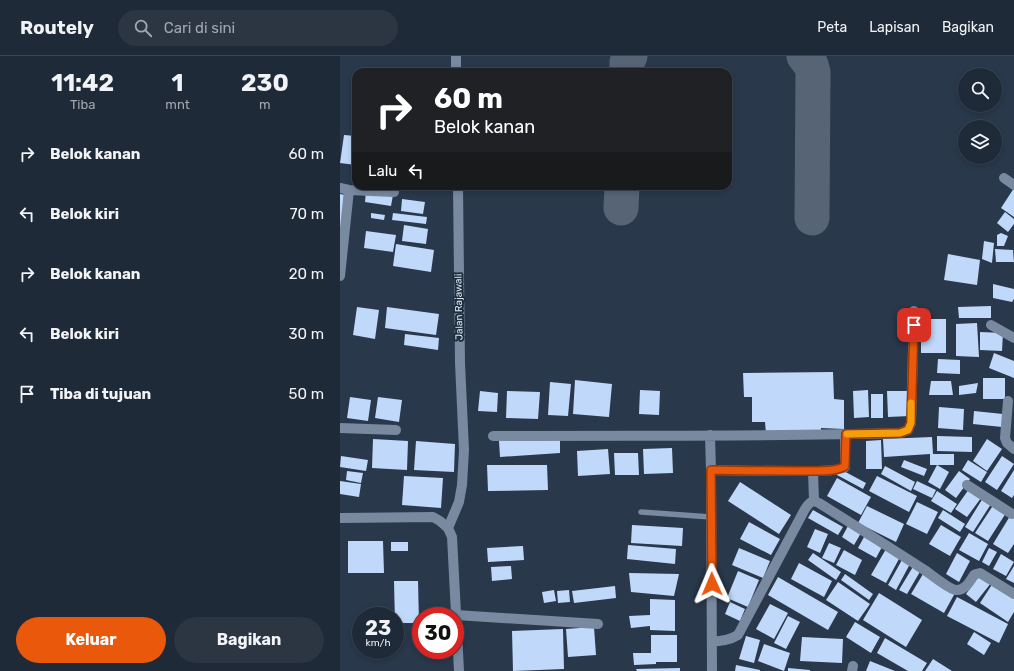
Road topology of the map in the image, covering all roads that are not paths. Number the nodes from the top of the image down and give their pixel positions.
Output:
1 (456, 56) edge
2 (456, 68) edge
3 (1004, 178) dead end
4 (1014, 185) edge
5 (344, 189) edge
6 (361, 190) edge
7 (458, 190) edge
8 (394, 192) dead end
9 (340, 274) edge
10 (914, 310) dead end
11 (991, 325) dead end
12 (1014, 338) edge
13 (1008, 401) dead end
14 (340, 428) edge
15 (396, 430) dead end
16 (846, 434) junction
17 (710, 435) junction
18 (493, 436) dead end
19 (1014, 449) edge
20 (711, 470) junction
21 (813, 471) junction
22 (967, 485) dead end
23 (814, 501) junction
24 (641, 512) dead end
25 (1013, 513) edge
26 (711, 517) junction
27 (340, 518) edge
28 (448, 528) junction
29 (1014, 594) edge
30 (456, 607) edge
31 (464, 615) edge
32 (598, 624) dead end
33 (712, 642) junction
34 (458, 659) edge
35 (459, 671) edge
36 (712, 671) edge

1 - 2 street
3 - 4 street
5 - 9 street
6 - 8 street
7 - 28 street, Jalan Rajawali
10 - 16 street
11 - 12 street
13 - 19 street
14 - 15 street
16 - 17 street
16 - 21 street
17 - 18 street
17 - 20 street
20 - 21 street
20 - 26 street
21 - 23 street
22 - 25 street
23 - 29 street
23 - 33 street
24 - 26 lane
26 - 33 street
27 - 28 street
28 - 30 street
31 - 32 street
33 - 36 street
34 - 35 street

